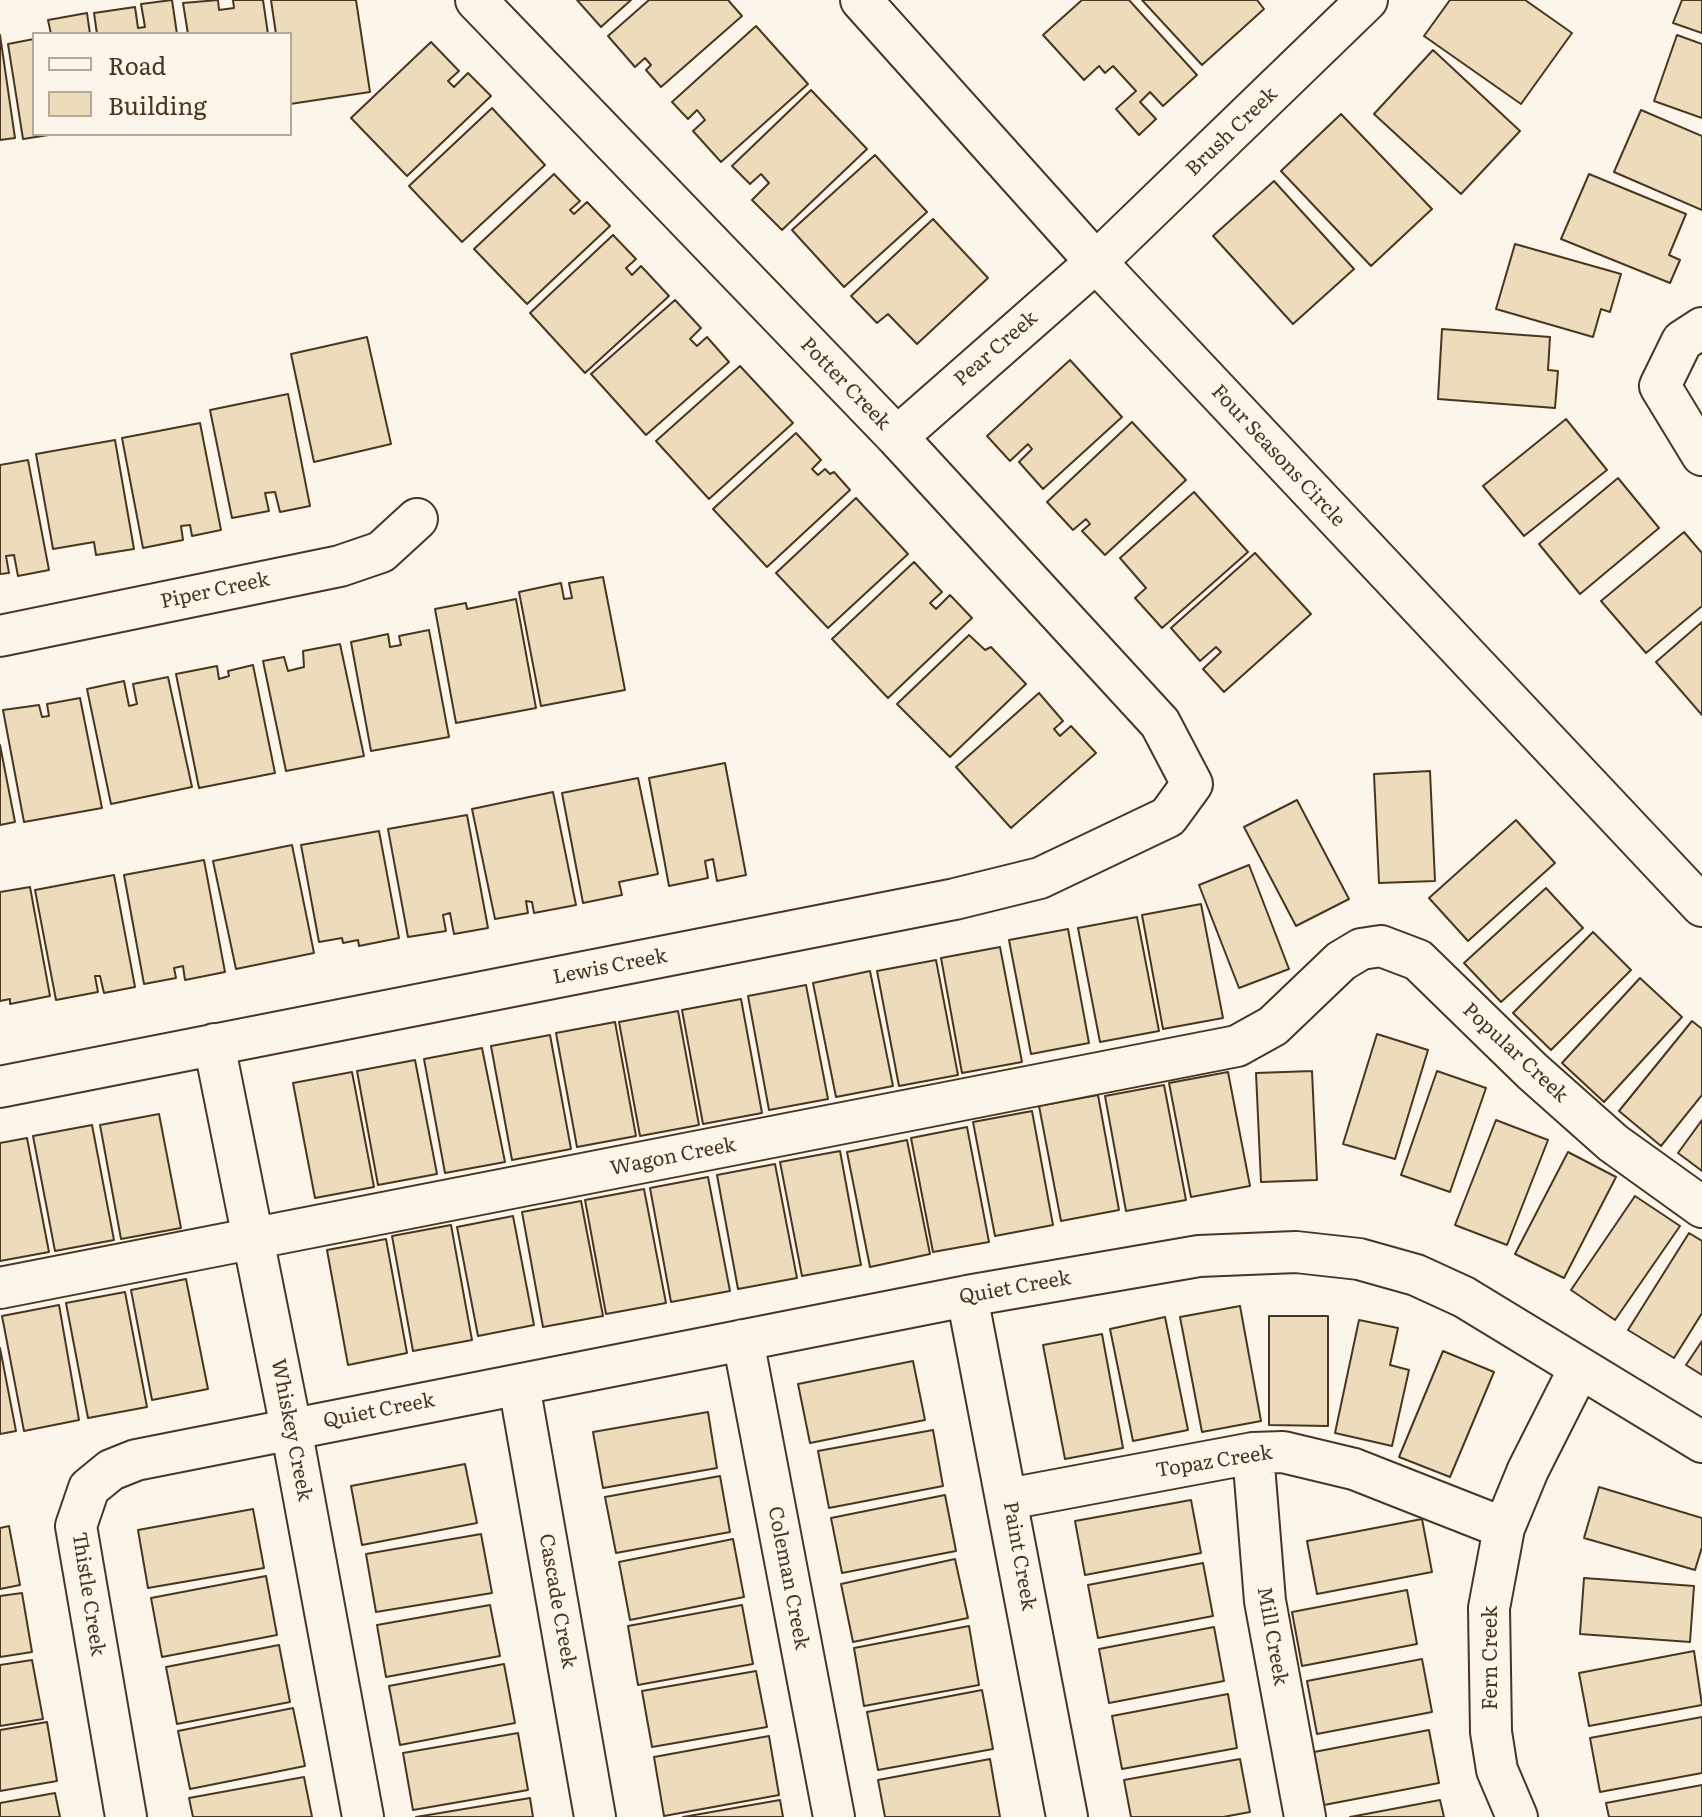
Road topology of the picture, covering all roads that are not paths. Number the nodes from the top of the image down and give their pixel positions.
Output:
1 (476, 0) edge
2 (861, 0) edge
3 (1367, 0) edge
4 (1096, 262) junction
5 (1702, 328) edge
6 (897, 437) junction
7 (1702, 455) edge
8 (417, 519) dead end
9 (0, 636) edge
10 (1192, 784) joint
11 (1702, 906) edge
12 (1322, 976) joint
13 (214, 1044) junction
14 (0, 1087) edge
15 (1702, 1207) edge
16 (253, 1238) junction
17 (0, 1288) edge
18 (967, 1296) junction
19 (743, 1340) junction
20 (1579, 1369) junction
21 (519, 1385) junction
22 (291, 1428) junction
23 (1702, 1442) edge
24 (1253, 1453) junction
25 (1008, 1499) junction
26 (1504, 1528) junction
27 (126, 1817) edge
28 (363, 1817) edge
29 (595, 1817) edge
30 (834, 1817) edge
31 (1067, 1817) edge
32 (1305, 1817) edge
33 (1517, 1817) edge

1 - 6 street, Potter Creek
2 - 4 street, Four Seasons Circle
3 - 4 street, Brush Creek
4 - 6 street, Pear Creek
4 - 11 street, Four Seasons Circle
5 - 7 street
6 - 10 street, Potter Creek
8 - 9 street, Piper Creek
10 - 13 street, Lewis Creek
12 - 15 street, Popular Creek
12 - 16 street, Wagon Creek
13 - 14 street, Lewis Creek
13 - 16 street, Whiskey Creek
16 - 17 street, Wagon Creek
16 - 22 street, Whiskey Creek
18 - 19 street, Quiet Creek
18 - 20 street, Quiet Creek
18 - 25 street, Paint Creek
19 - 21 street, Quiet Creek
19 - 30 street, Coleman Creek
20 - 23 street, Quiet Creek
20 - 26 street, Fern Creek
21 - 22 street, Quiet Creek
21 - 29 street, Cascade Creek
22 - 27 street, Thistle Creek
22 - 28 street, Whiskey Creek
24 - 25 street, Topaz Creek
24 - 26 street, Topaz Creek
24 - 32 street, Mill Creek
25 - 31 street, Paint Creek
26 - 33 street, Fern Creek

